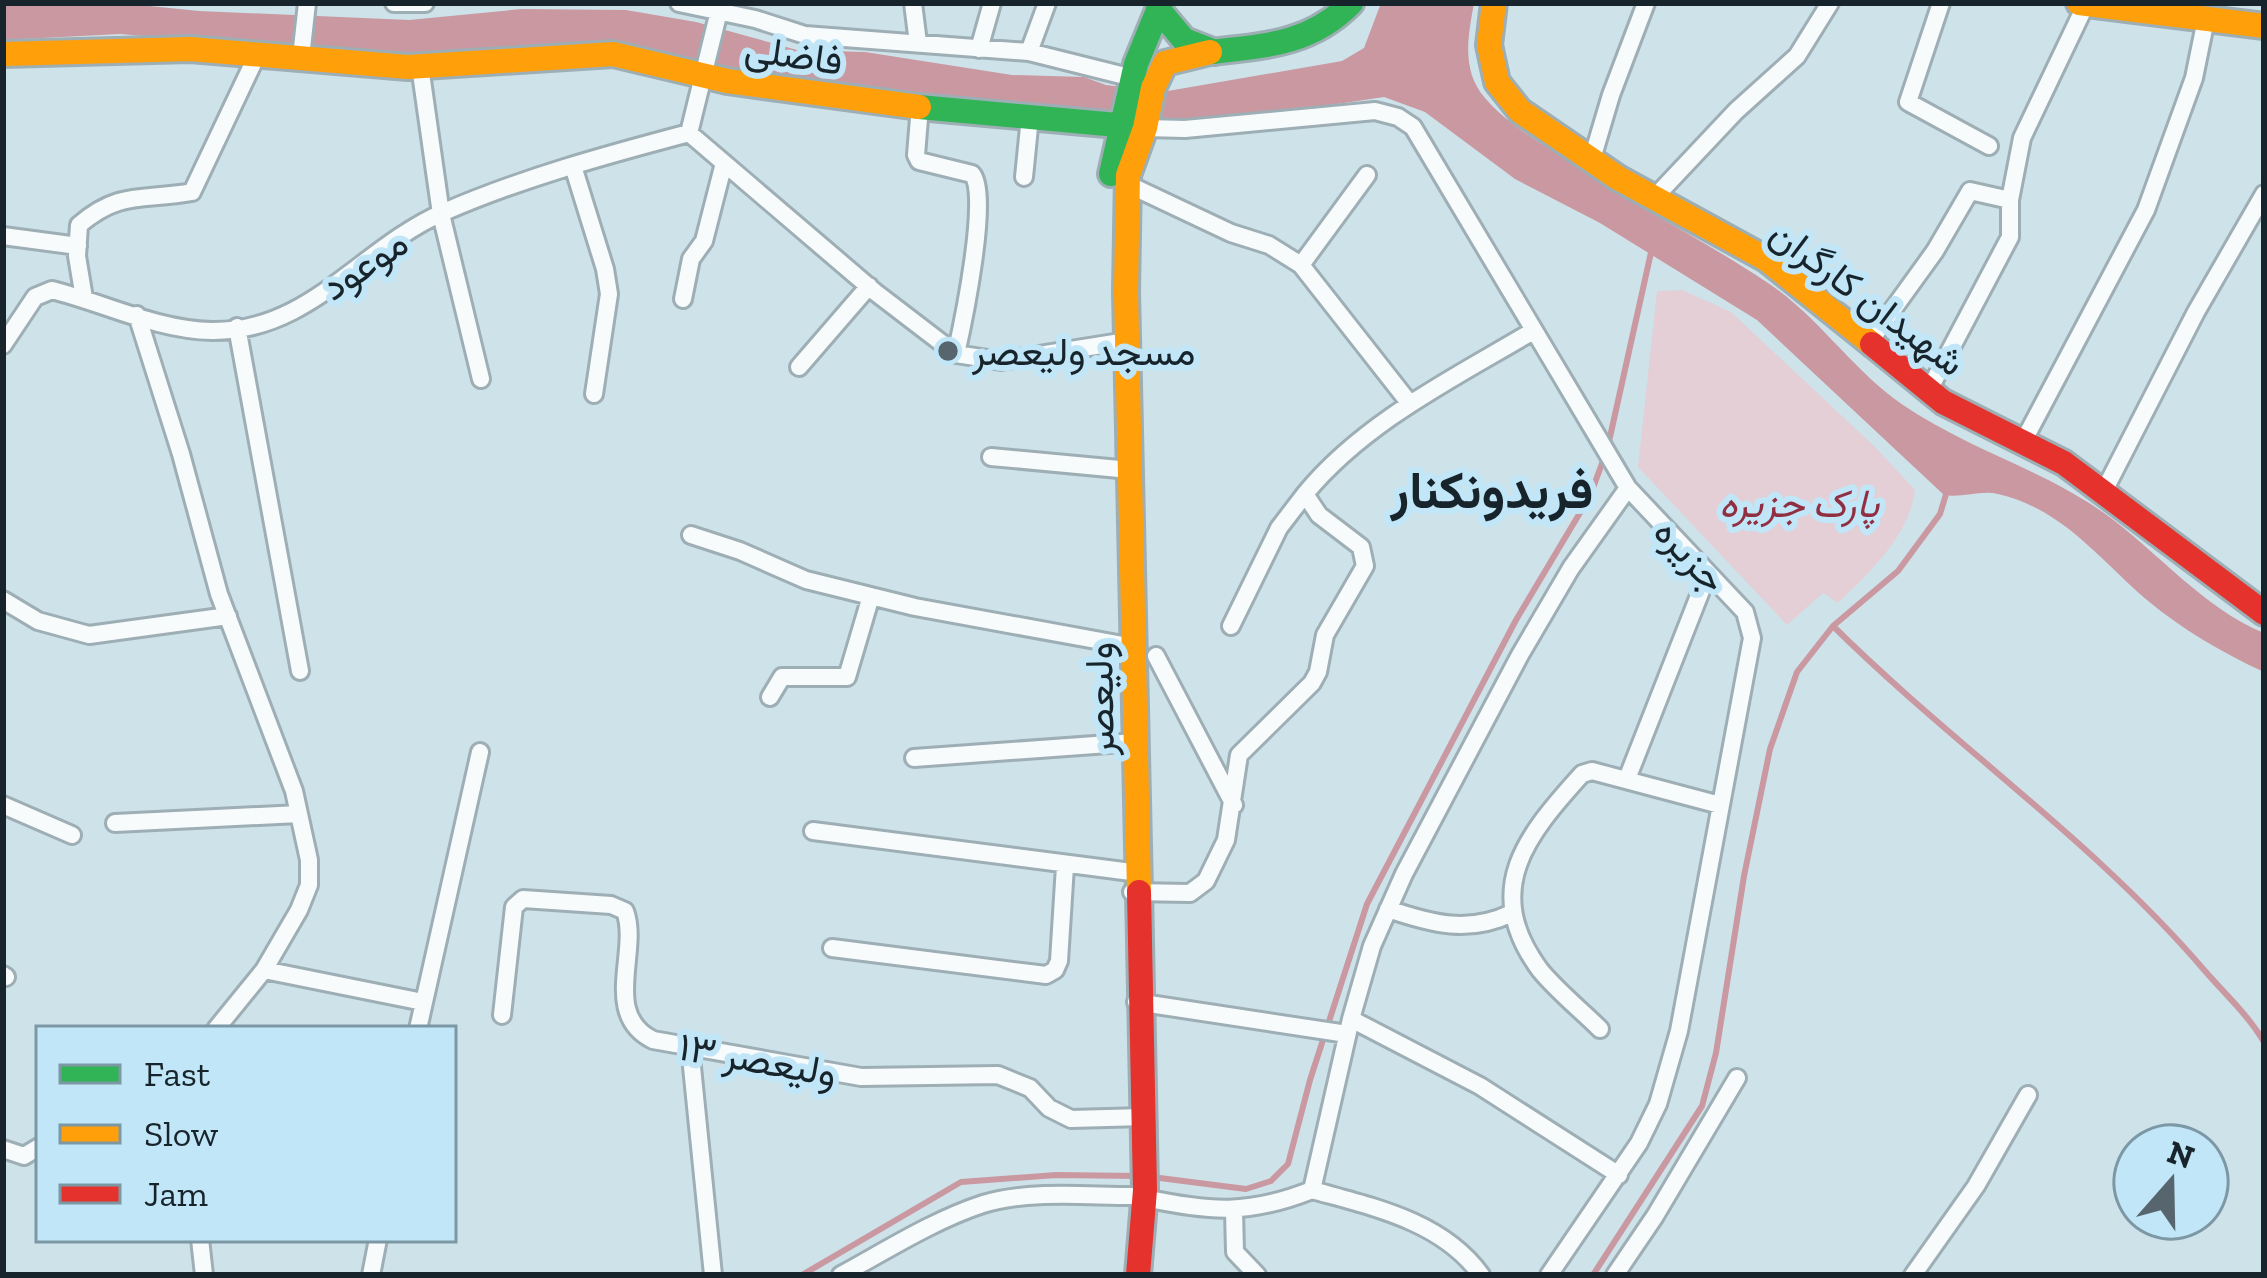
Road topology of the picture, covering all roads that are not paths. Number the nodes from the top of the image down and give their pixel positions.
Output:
1 (307, 3) edge
2 (394, 3) edge
3 (419, 3) edge
4 (679, 3) edge
5 (913, 3) edge
6 (992, 3) edge
7 (1047, 3) edge
8 (1351, 3) edge
9 (1494, 3) edge
10 (1646, 3) edge
11 (1830, 3) edge
12 (1941, 3) edge
13 (2083, 3) edge
14 (1160, 6) edge
15 (722, 7) edge
16 (2133, 7) edge
17 (2206, 19) junction
18 (2264, 26) edge
19 (918, 43) junction
20 (979, 49) junction
21 (1029, 52) junction
22 (3, 54) edge
23 (1223, 54) junction
24 (257, 55) junction
25 (301, 56) junction
26 (420, 66) junction
27 (703, 75) junction
28 (1139, 84) junction
29 (920, 106) junction
30 (1030, 117) junction
31 (1135, 125) junction
32 (688, 134) junction
33 (1989, 146) dead end
34 (1592, 159) junction
35 (724, 163) junction
36 (573, 166) junction
37 (1367, 175) dead end
38 (1024, 177) dead end
39 (1119, 181) junction
40 (2264, 194) edge
41 (1655, 197) junction
42 (2010, 200) junction
43 (441, 214) junction
44 (3, 236) edge
45 (77, 246) junction
46 (1301, 265) junction
47 (869, 286) junction
48 (83, 298) junction
49 (683, 299) dead end
50 (136, 315) junction
51 (237, 327) junction
52 (1533, 332) junction
53 (1120, 341) junction
54 (1870, 341) junction
55 (3, 345) edge
56 (956, 355) junction
57 (799, 367) dead end
58 (481, 379) dead end
59 (1929, 390) junction
60 (594, 394) dead end
61 (1406, 406) junction
62 (2023, 442) junction
63 (991, 457) dead end
64 (1123, 470) junction
65 (1628, 488) junction
66 (2104, 491) junction
67 (1305, 494) junction
68 (691, 535) dead end
69 (1708, 573) junction
70 (871, 596) junction
71 (3, 600) edge
72 (2264, 613) edge
73 (228, 616) junction
74 (1232, 626) dead end
75 (1137, 650) junction
76 (300, 671) dead end
77 (770, 697) dead end
78 (1129, 742) junction
79 (480, 752) dead end
80 (914, 758) dead end
81 (1627, 779) junction
82 (3, 805) edge
83 (1720, 805) junction
84 (1234, 806) junction
85 (298, 814) junction
86 (115, 823) dead end
87 (813, 831) dead end
88 (72, 836) dead end
89 (1065, 866) junction
90 (1132, 883) junction
91 (1388, 909) junction
92 (1512, 913) junction
93 (832, 948) dead end
94 (265, 970) junction
95 (424, 1002) junction
96 (1136, 1002) junction
97 (502, 1015) dead end
98 (218, 1026) edge
99 (419, 1026) edge
100 (1345, 1028) junction
101 (1600, 1029) dead end
102 (690, 1047) junction
103 (1737, 1078) dead end
104 (2028, 1095) dead end
105 (1137, 1117) junction
106 (3, 1149) edge
107 (36, 1149) edge
108 (1619, 1174) junction
109 (1312, 1190) junction
110 (1139, 1193) junction
111 (1234, 1210) junction
112 (200, 1242) edge
113 (376, 1242) edge
114 (204, 1275) edge
115 (370, 1275) edge
116 (713, 1275) edge
117 (842, 1275) edge
118 (1124, 1275) edge
119 (1138, 1275) edge
120 (1257, 1275) edge
121 (1481, 1275) edge
122 (1549, 1275) edge
123 (1615, 1275) edge
124 (1913, 1275) edge

1 - 25 street
2 - 3 street
4 - 15 street
5 - 19 street
6 - 20 street
7 - 21 street
8 - 23 main road
9 - 34 main road, شهیدان کارگران
10 - 34 street
11 - 41 street
12 - 33 street
13 - 16 main road
13 - 42 street
14 - 23 main road
14 - 28 main road
15 - 19 street
15 - 27 street
16 - 17 main road
17 - 18 main road
17 - 62 street
19 - 20 street
20 - 21 street
21 - 28 street
22 - 24 main road, فاضلی
23 - 28 main road
24 - 25 main road, فاضلی
24 - 45 street
25 - 26 main road, فاضلی
26 - 27 main road, فاضلی
26 - 43 street
27 - 29 main road, فاضلی
27 - 32 street
28 - 31 main road, ولیعصر
29 - 30 main road, فاضلی
29 - 56 street
30 - 31 main road, فاضلی
30 - 38 street
31 - 39 main road, ولیعصر
31 - 52 street, جزیره
32 - 35 street
32 - 36 street, موعود
34 - 41 main road, شهیدان کارگران
35 - 47 street
35 - 49 street
36 - 43 street, موعود
36 - 60 street
37 - 46 street
39 - 46 street
39 - 53 main road, ولیعصر
40 - 66 street
41 - 54 main road, شهیدان کارگران
42 - 54 street
42 - 59 street
43 - 51 street, موعود
43 - 58 street
44 - 45 street
45 - 48 street
46 - 61 street
47 - 56 street
47 - 57 street
48 - 50 street, موعود
48 - 55 street, موعود
50 - 51 street, موعود
50 - 73 street
51 - 76 street
52 - 61 street
52 - 65 street, جزیره
53 - 56 street
53 - 64 main road, ولیعصر
54 - 59 main road, شهیدان کارگران
59 - 62 main road, شهیدان کارگران
61 - 67 street
62 - 66 main road, شهیدان کارگران
63 - 64 street
64 - 75 main road, ولیعصر
65 - 69 street, جزیره
65 - 91 street
66 - 72 main road, شهیدان کارگران
67 - 74 street
67 - 84 street
68 - 70 street
69 - 81 street
69 - 83 street, جزیره
70 - 75 street
70 - 77 street
71 - 73 street
73 - 85 street
75 - 78 main road, ولیعصر
75 - 84 street
78 - 80 street
78 - 90 main road, ولیعصر
79 - 95 street
81 - 83 street
81 - 92 street
82 - 88 street
83 - 108 street, جزیره
84 - 90 street
85 - 86 street
85 - 94 street
87 - 89 street
89 - 90 street
89 - 93 street
90 - 96 main road, ولیعصر
91 - 92 street
91 - 100 street
92 - 101 street
94 - 95 street
94 - 98 street
95 - 99 street
96 - 100 street
96 - 105 main road, ولیعصر
97 - 102 street, ولیعصر ۱۳
100 - 108 street
100 - 109 street
102 - 105 street, ولیعصر ۱۳
102 - 116 street
103 - 123 street
104 - 124 street
105 - 110 main road, ولیعصر
106 - 107 street
108 - 122 street, جزیره
109 - 111 street
109 - 121 street
110 - 111 street
110 - 117 street
110 - 118 main road, ولیعصر
110 - 119 main road, ولیعصر
111 - 120 street
112 - 114 street
113 - 115 street

